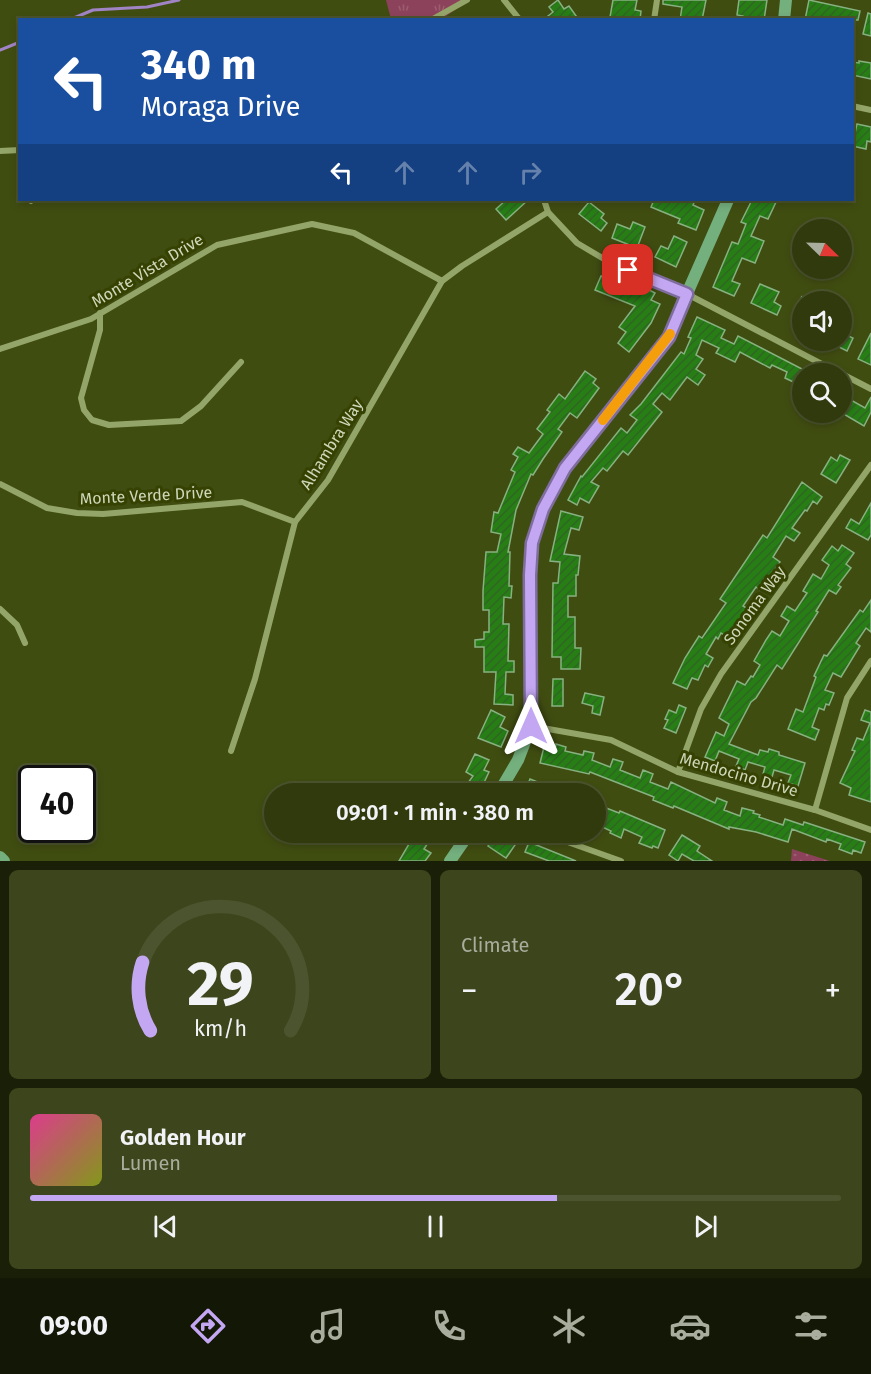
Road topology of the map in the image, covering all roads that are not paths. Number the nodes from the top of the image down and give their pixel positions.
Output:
1 (467, 0) edge
2 (504, 0) edge
3 (657, 0) edge
4 (786, 0) edge
5 (435, 18) edge
6 (518, 18) edge
7 (654, 18) edge
8 (784, 18) edge
9 (854, 106) edge
10 (871, 110) edge
11 (18, 150) edge
12 (0, 151) edge
13 (544, 201) edge
14 (728, 201) edge
15 (548, 212) junction
16 (442, 281) junction
17 (687, 294) junction
18 (100, 313) junction
19 (0, 349) edge
20 (241, 362) dead end
21 (820, 363) edge
22 (852, 380) edge
23 (871, 389) edge
24 (871, 465) edge
25 (0, 484) edge
26 (295, 522) junction
27 (0, 609) edge
28 (26, 643) dead end
29 (871, 661) edge
30 (531, 726) junction
31 (231, 751) dead end
32 (678, 772) junction
33 (504, 783) edge
34 (815, 810) junction
35 (871, 830) edge
36 (462, 843) edge
37 (570, 843) edge
38 (0, 857) edge
39 (4, 861) edge
40 (450, 861) edge
41 (621, 861) edge

1 - 5 street
2 - 6 street
3 - 7 street
4 - 8 street
9 - 10 street
11 - 12 street
13 - 15 street
14 - 17 street
15 - 16 street, Alhambra Way
15 - 17 street
16 - 18 street, Monte Vista Drive
16 - 26 street, Alhambra Way
17 - 21 street
17 - 30 street
18 - 19 street, Monte Vista Drive
18 - 20 street
22 - 23 street
24 - 32 street, Sonoma Way
25 - 26 street, Monte Verde Drive
26 - 31 street, Alhambra Way
27 - 28 street
29 - 34 street
30 - 32 street, Mendocino Drive
30 - 33 street
32 - 34 street, Mendocino Drive
34 - 35 street, Mendocino Drive
36 - 40 street
37 - 41 street
38 - 39 street

